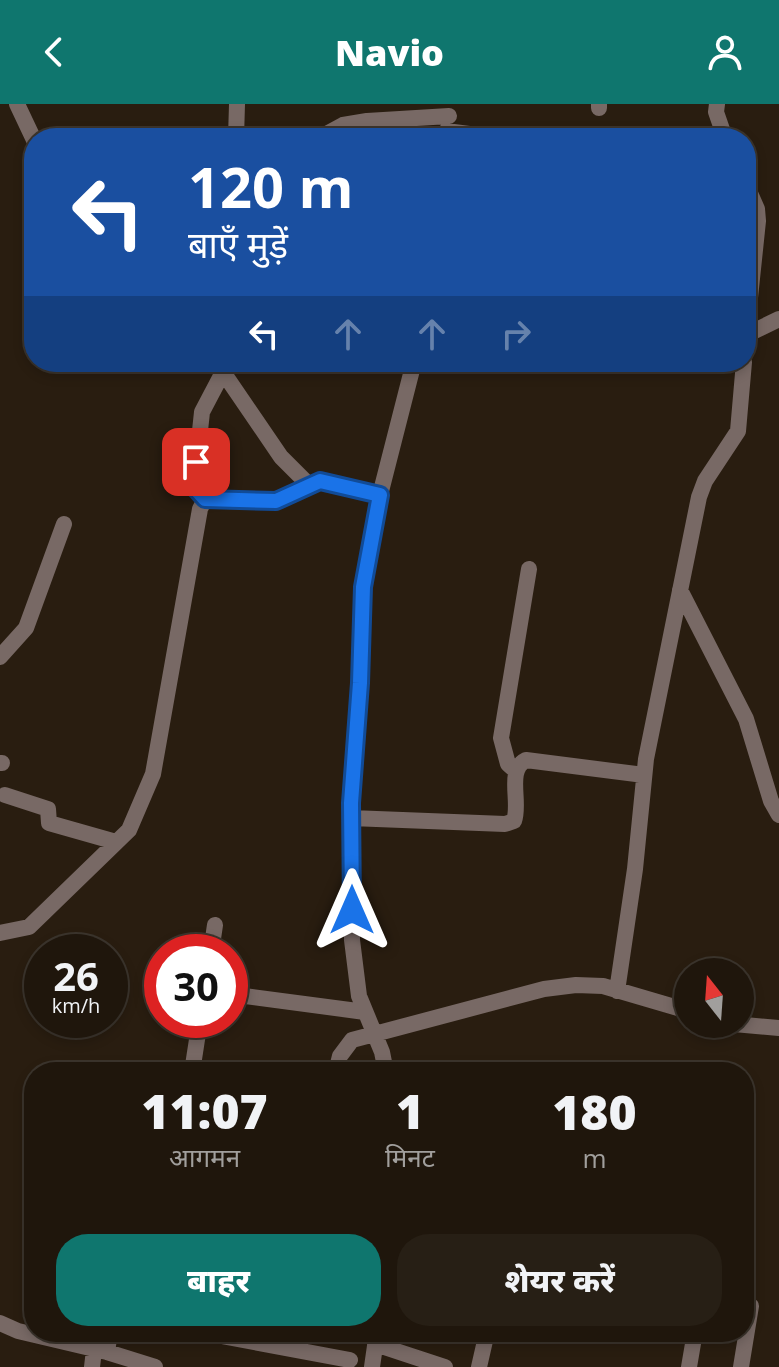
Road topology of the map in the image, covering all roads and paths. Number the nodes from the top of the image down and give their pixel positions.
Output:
1 (17, 104) edge
2 (237, 104) edge
3 (717, 104) edge
4 (419, 111) edge
5 (449, 122) edge
6 (28, 128) edge
7 (236, 128) edge
8 (337, 128) edge
9 (468, 128) edge
10 (722, 128) edge
11 (756, 207) edge
12 (756, 240) edge
13 (779, 319) edge
14 (756, 331) edge
15 (221, 372) edge
16 (226, 372) edge
17 (411, 372) edge
18 (743, 372) edge
19 (310, 486) junction
20 (380, 495) junction
21 (205, 499) junction
22 (64, 524) dead end
23 (529, 569) dead end
24 (680, 590) junction
25 (0, 657) edge
26 (516, 771) junction
27 (644, 775) junction
28 (5, 795) dead end
29 (779, 815) edge
30 (351, 818) junction
31 (116, 842) junction
32 (215, 925) dead end
33 (0, 933) edge
34 (214, 934) edge
35 (617, 991) junction
36 (248, 996) edge
37 (674, 1007) edge
38 (365, 1012) junction
39 (754, 1026) edge
40 (779, 1028) edge
41 (374, 1033) junction
42 (197, 1038) edge
43 (194, 1062) edge
44 (339, 1062) edge
45 (383, 1062) edge
46 (0, 1323) edge
47 (24, 1332) edge
48 (63, 1342) edge
49 (105, 1342) edge
50 (254, 1342) edge
51 (485, 1342) edge
52 (693, 1342) edge
53 (745, 1342) edge
54 (374, 1349) edge
55 (100, 1351) junction
56 (350, 1360) junction
57 (92, 1367) edge
58 (155, 1367) edge
59 (328, 1367) edge
60 (445, 1367) edge
61 (479, 1367) edge
62 (689, 1367) edge
63 (741, 1367) edge

1 - 6 street
2 - 7 street
3 - 10 street
4 - 5 street
4 - 8 street
5 - 9 street
11 - 12 street
13 - 14 street
15 - 21 street
16 - 19 street
17 - 20 street
18 - 24 street
19 - 20 street
19 - 21 street
20 - 30 street
21 - 31 street
22 - 25 street
23 - 26 street
24 - 27 street
24 - 29 street
26 - 27 street
26 - 30 street
27 - 35 street
28 - 31 street
30 - 38 street
31 - 33 street
32 - 34 street
35 - 37 street
35 - 41 street
36 - 38 street
38 - 41 street
39 - 40 street
41 - 44 street
41 - 45 street
42 - 43 street
46 - 47 street
48 - 55 street
49 - 55 street
50 - 56 street
51 - 61 street
52 - 62 street
53 - 63 street
54 - 56 street
54 - 60 street
55 - 57 street
55 - 58 street
56 - 59 street

